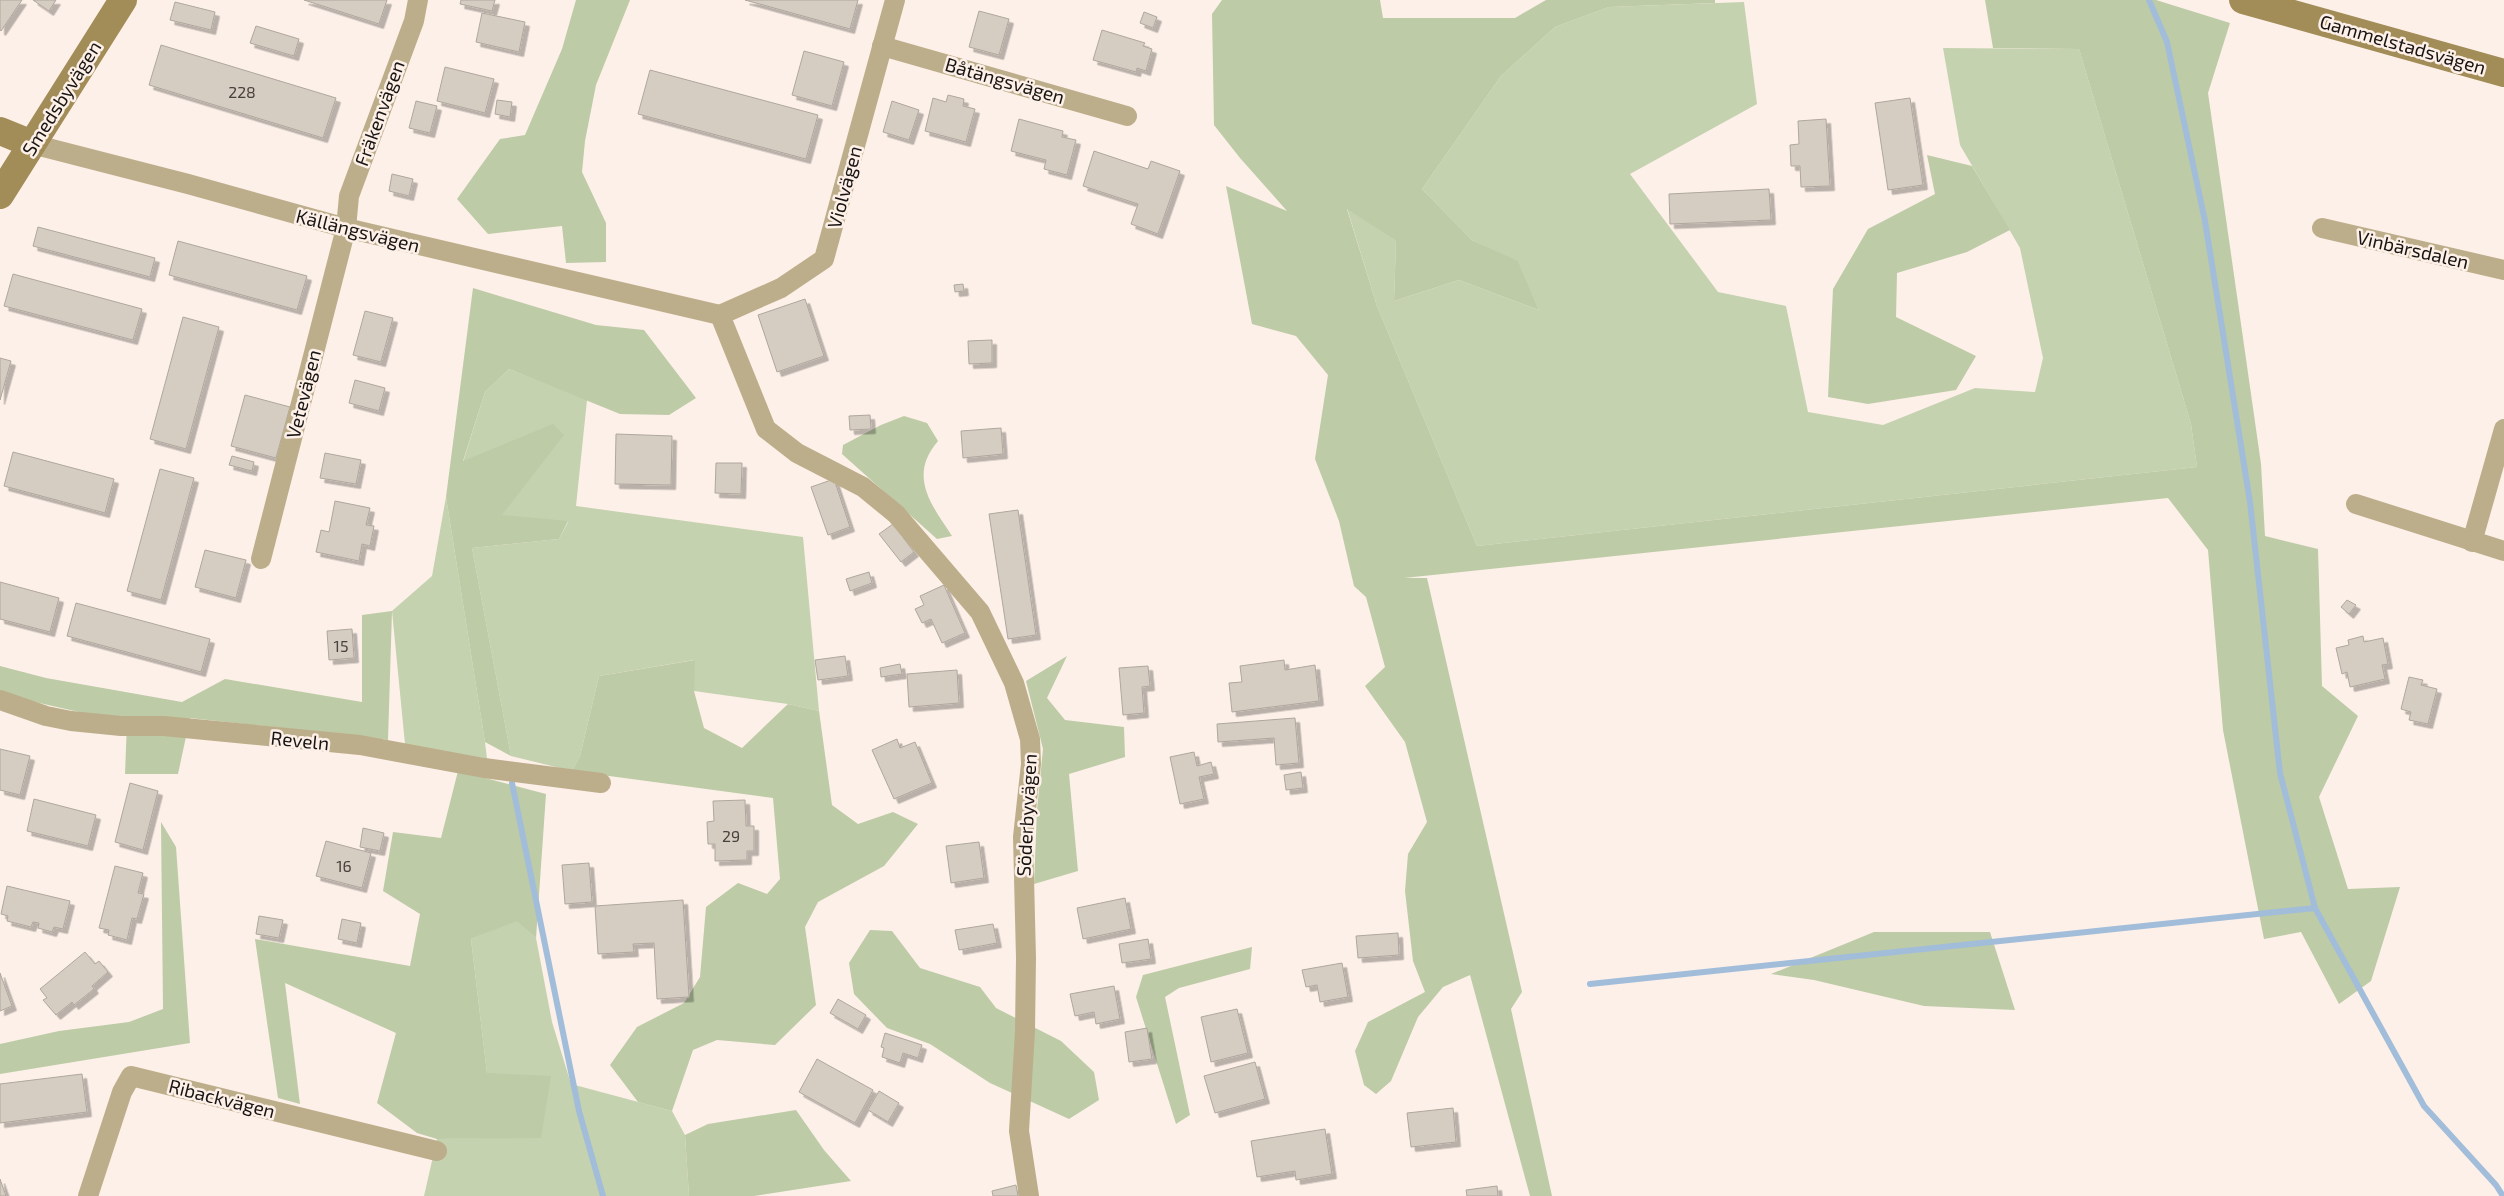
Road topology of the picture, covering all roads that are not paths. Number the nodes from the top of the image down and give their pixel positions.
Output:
1 (123, 0) edge
2 (418, 0) edge
3 (895, 0) edge
4 (2243, 0) edge
5 (882, 46) junction
6 (2504, 73) edge
7 (1128, 116) dead end
8 (0, 131) edge
9 (32, 144) junction
10 (0, 195) edge
11 (346, 228) junction
12 (2322, 228) dead end
13 (2504, 270) edge
14 (720, 315) junction
15 (2504, 429) edge
16 (2356, 504) dead end
17 (2472, 542) junction
18 (2504, 551) edge
19 (261, 559) dead end
20 (0, 700) edge
21 (601, 783) dead end
22 (437, 1151) dead end
23 (88, 1196) edge
24 (1029, 1196) edge

1 - 9 street, Smedsbyvägen
2 - 11 street, Fräkenvägen
3 - 5 street, Violvägen
4 - 6 street, Gammelstadsvägen
5 - 7 street, Båtängsvägen
5 - 14 street, Violvägen
8 - 9 street, Källängsvägen
9 - 10 street, Smedsbyvägen
9 - 11 street, Källängsvägen
11 - 14 street, Källängsvägen
11 - 19 street, Vetevägen
12 - 13 street, Vinbärsdalen
14 - 24 street, Söderbyvägen
15 - 17 street
16 - 17 street
17 - 18 street
20 - 21 street, Reveln
22 - 23 street, Ribackvägen

